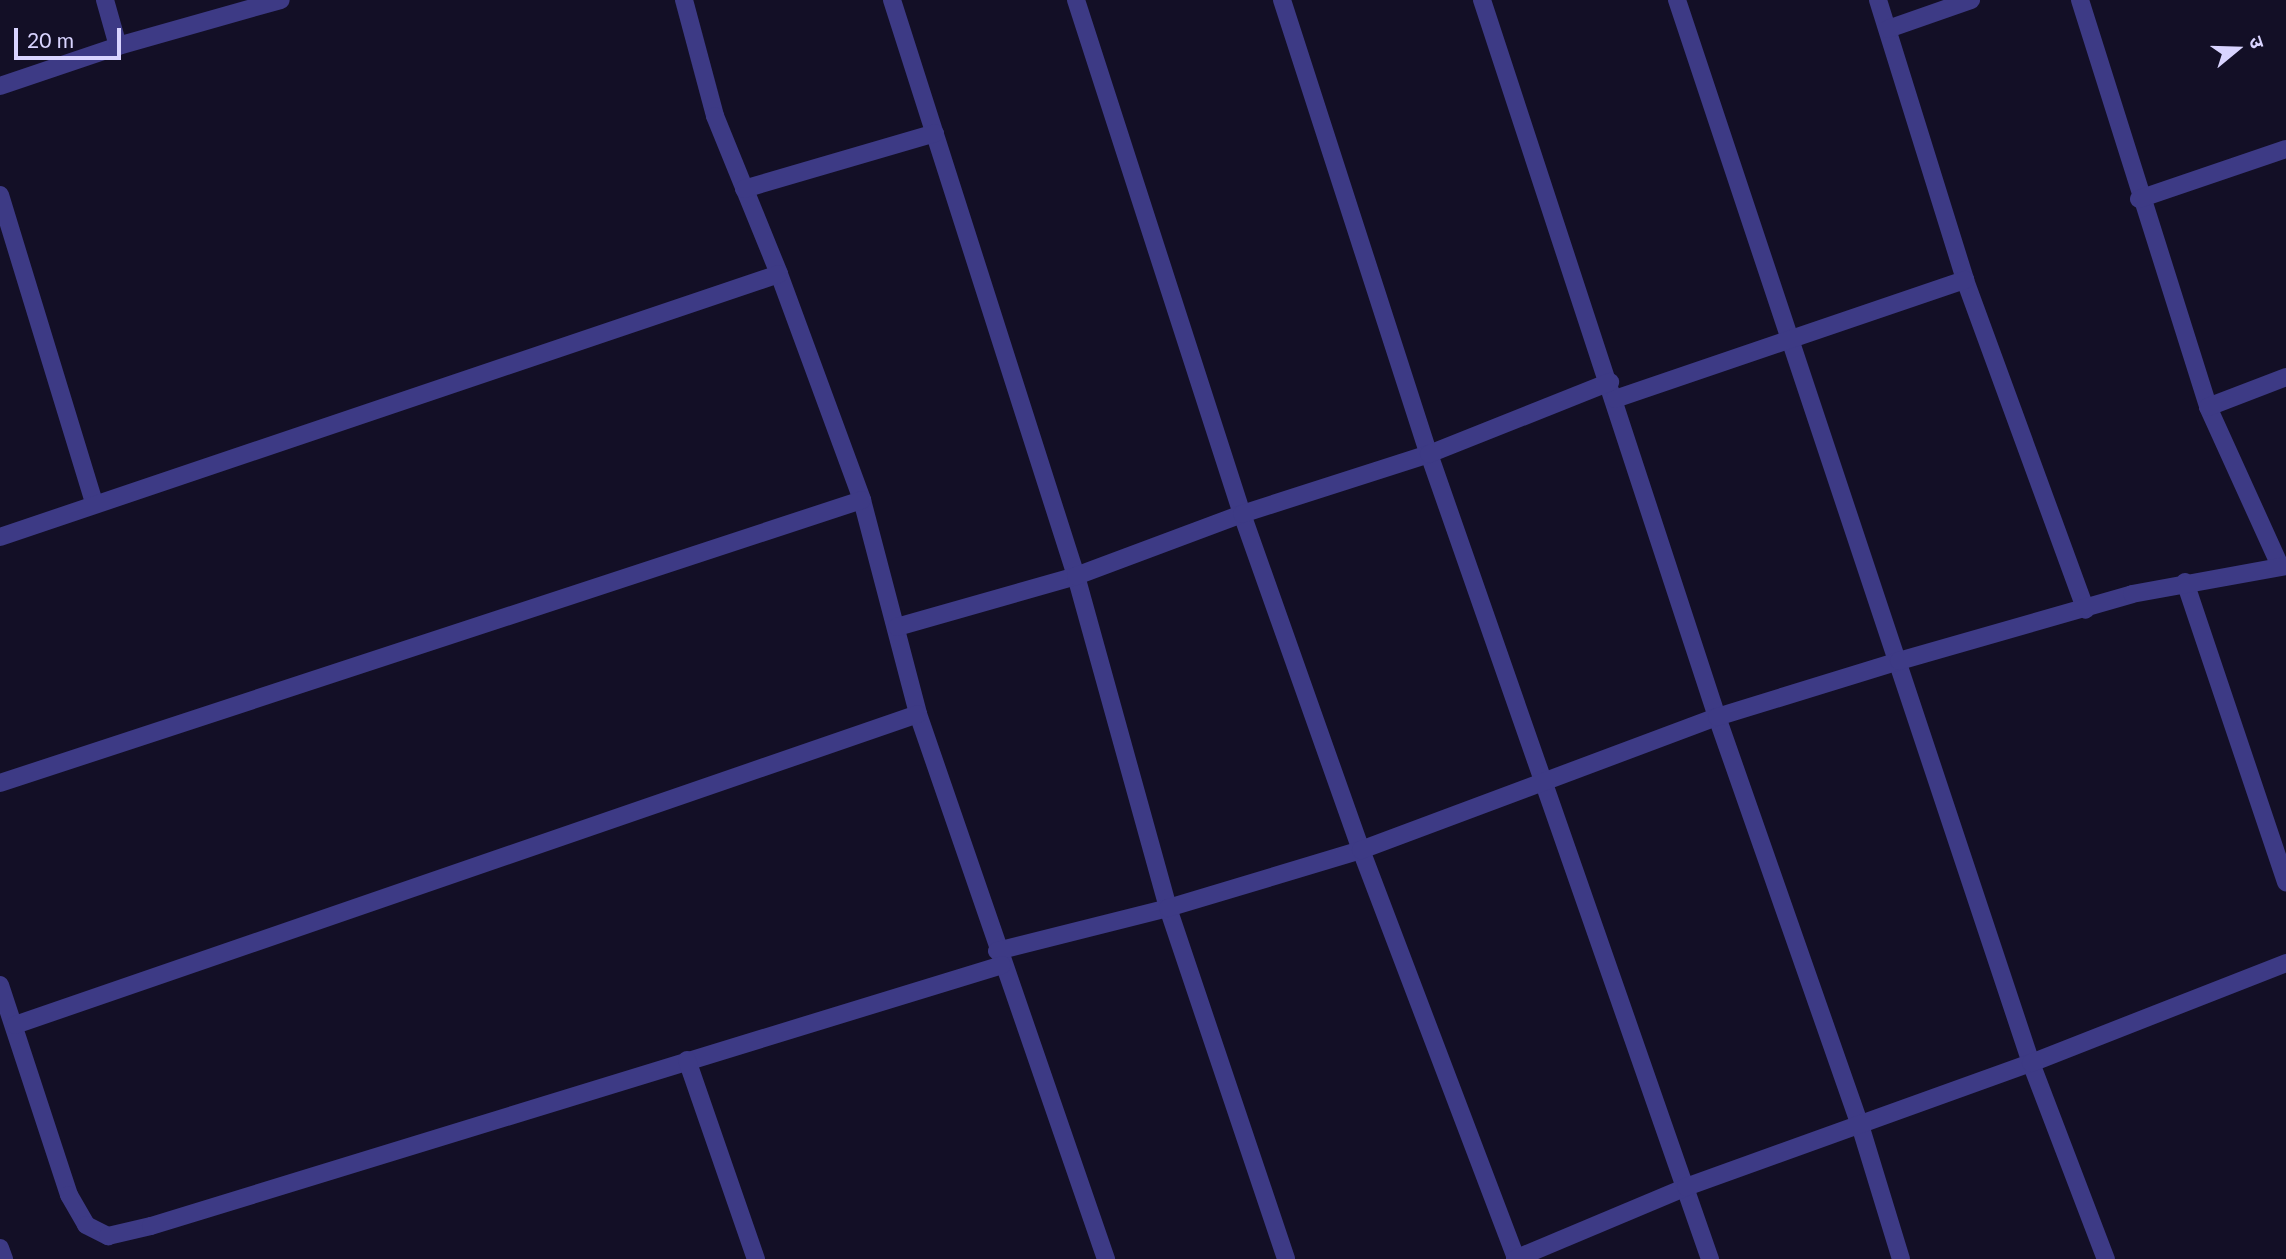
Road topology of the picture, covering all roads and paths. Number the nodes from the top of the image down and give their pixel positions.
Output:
1 (105, 0) edge
2 (281, 0) edge
3 (684, 0) edge
4 (892, 0) edge
5 (1076, 0) edge
6 (1282, 0) edge
7 (1482, 0) edge
8 (1677, 0) edge
9 (1878, 0) edge
10 (1970, 0) edge
11 (2080, 0) edge
12 (1888, 29) junction
13 (118, 46) junction
14 (0, 86) edge
15 (935, 133) junction
16 (2286, 149) edge
17 (744, 189) junction
18 (0, 195) edge
19 (2139, 199) junction
20 (779, 274) junction
21 (1965, 280) junction
22 (1788, 339) junction
23 (2286, 377) edge
24 (1613, 391) junction
25 (2208, 407) junction
26 (1429, 454) junction
27 (862, 500) junction
28 (94, 502) junction
29 (1242, 514) junction
30 (0, 537) edge
31 (2283, 566) edge
32 (1076, 576) junction
33 (2185, 582) junction
34 (2086, 610) junction
35 (897, 627) junction
36 (1899, 661) junction
37 (918, 714) junction
38 (1717, 717) junction
39 (1540, 781) junction
40 (0, 783) edge
41 (1362, 849) junction
42 (2286, 882) edge
43 (1168, 908) junction
44 (999, 958) junction
45 (2286, 963) edge
46 (0, 985) edge
47 (15, 1025) junction
48 (687, 1060) junction
49 (2031, 1063) junction
50 (1860, 1125) junction
51 (1686, 1187) junction
52 (0, 1248) edge
53 (4, 1259) edge
54 (756, 1259) edge
55 (1105, 1259) edge
56 (1286, 1259) edge
57 (1515, 1259) edge
58 (1710, 1259) edge
59 (1902, 1259) edge
60 (2106, 1259) edge

1 - 13 street
2 - 13 street
3 - 17 street
4 - 15 street
5 - 29 street
6 - 26 street
7 - 24 street
8 - 22 street
9 - 12 street
10 - 12 street
11 - 19 street
12 - 21 street
13 - 14 street
15 - 17 street
15 - 32 street
16 - 19 street
17 - 20 street
18 - 28 street
19 - 25 street
20 - 27 street
20 - 28 street
21 - 22 street
21 - 34 street
22 - 24 street
22 - 36 street
23 - 25 street
24 - 26 street
24 - 38 street
25 - 31 street
26 - 29 street
26 - 39 street
27 - 35 street
27 - 40 street
28 - 30 street
29 - 32 street
29 - 41 street
31 - 33 street
32 - 35 street
32 - 43 street
33 - 34 street
33 - 42 street
34 - 36 street
35 - 37 street
36 - 38 street
36 - 49 street
37 - 44 street
37 - 47 street
38 - 39 street
38 - 50 street
39 - 41 street
39 - 51 street
41 - 43 street
41 - 57 street
43 - 44 street
43 - 56 street
44 - 48 street
44 - 55 street
45 - 49 street
46 - 47 street
47 - 48 street
48 - 54 street
49 - 50 street
49 - 60 street
50 - 51 street
50 - 59 street
51 - 57 street
51 - 58 street
52 - 53 street

